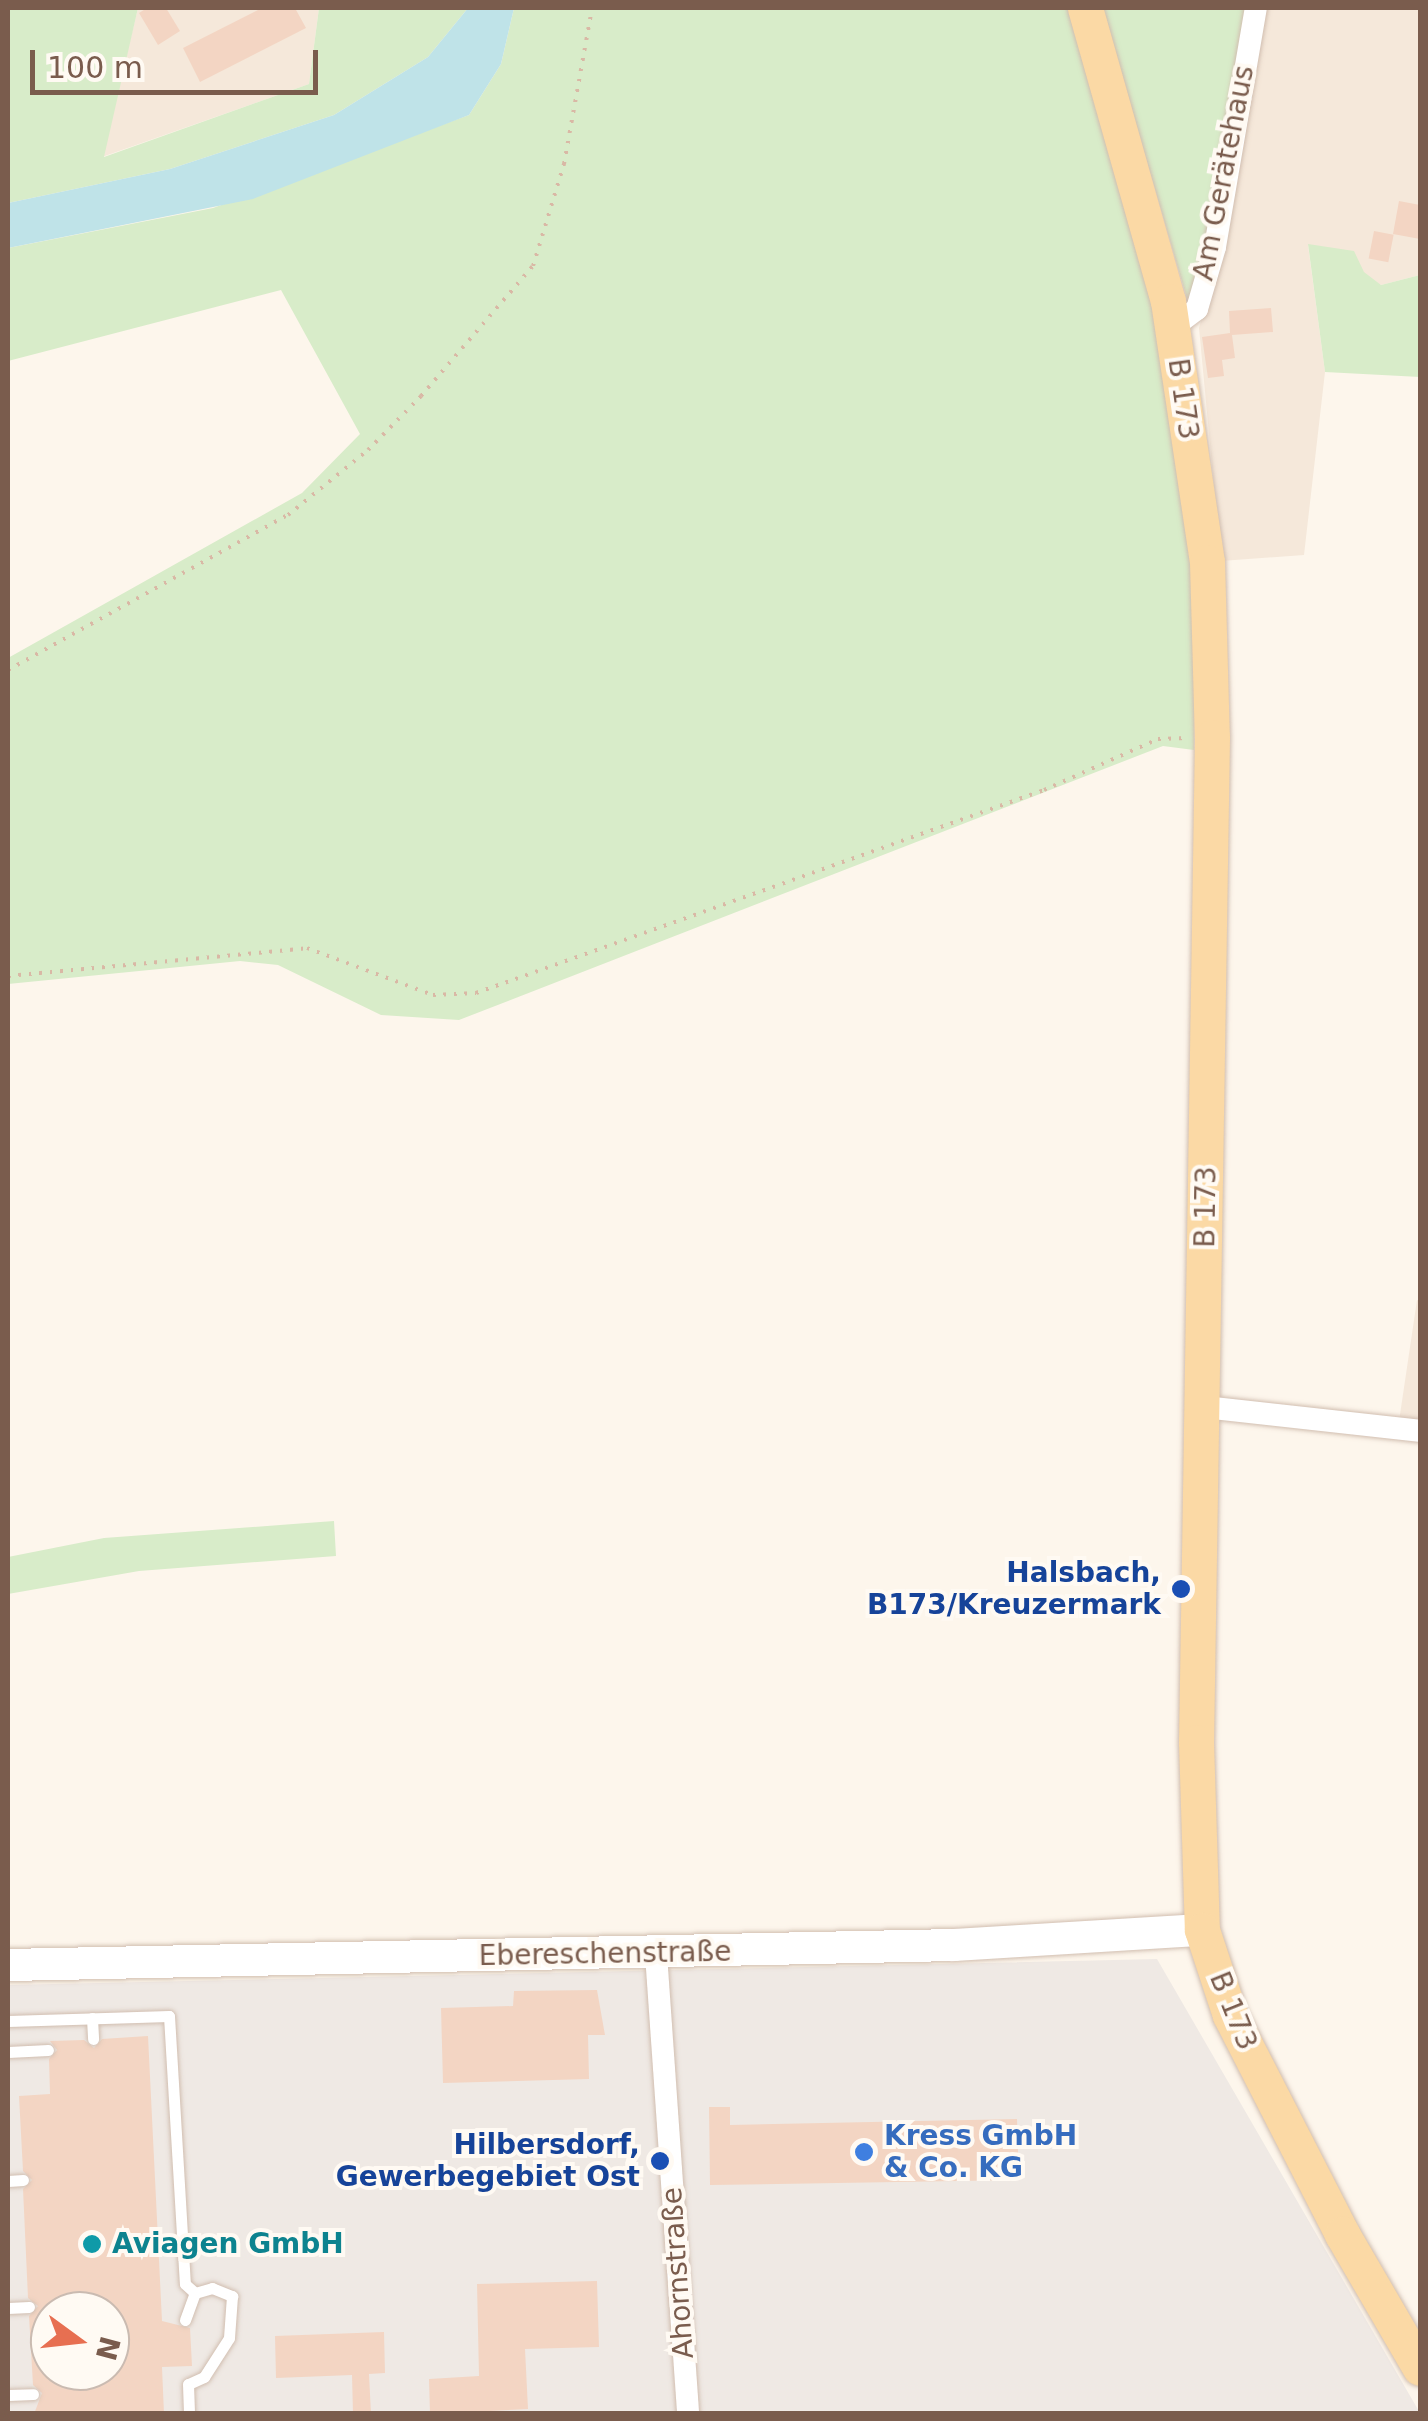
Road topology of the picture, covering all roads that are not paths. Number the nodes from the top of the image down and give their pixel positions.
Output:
1 (1085, 8) edge
2 (1256, 8) edge
3 (1173, 327) junction
4 (1204, 1407) junction
5 (1420, 1431) edge
6 (1202, 1930) junction
7 (656, 1954) junction
8 (8, 1966) edge
9 (92, 2018) junction
10 (8, 2021) edge
11 (92, 2039) dead end
12 (48, 2050) dead end
13 (8, 2052) edge
14 (23, 2180) dead end
15 (8, 2181) edge
16 (195, 2293) junction
17 (8, 2308) edge
18 (29, 2308) dead end
19 (186, 2320) dead end
20 (1420, 2368) edge
21 (33, 2394) dead end
22 (8, 2395) edge
23 (189, 2414) edge
24 (688, 2414) edge

1 - 3 main road, B 173 / B 173
2 - 3 street, Am Gerätehaus
3 - 4 main road, B 173 / B 173
4 - 5 street
4 - 6 main road, B 173 / B 173
6 - 7 street, Ebereschenstraße
6 - 20 main road, B 173 / B 173
7 - 8 street, Ebereschenstraße
7 - 24 street, Ahornstraße
9 - 10 lane
9 - 11 lane
9 - 16 lane
12 - 13 lane
14 - 15 lane
16 - 19 lane
16 - 23 lane
17 - 18 lane
21 - 22 lane

